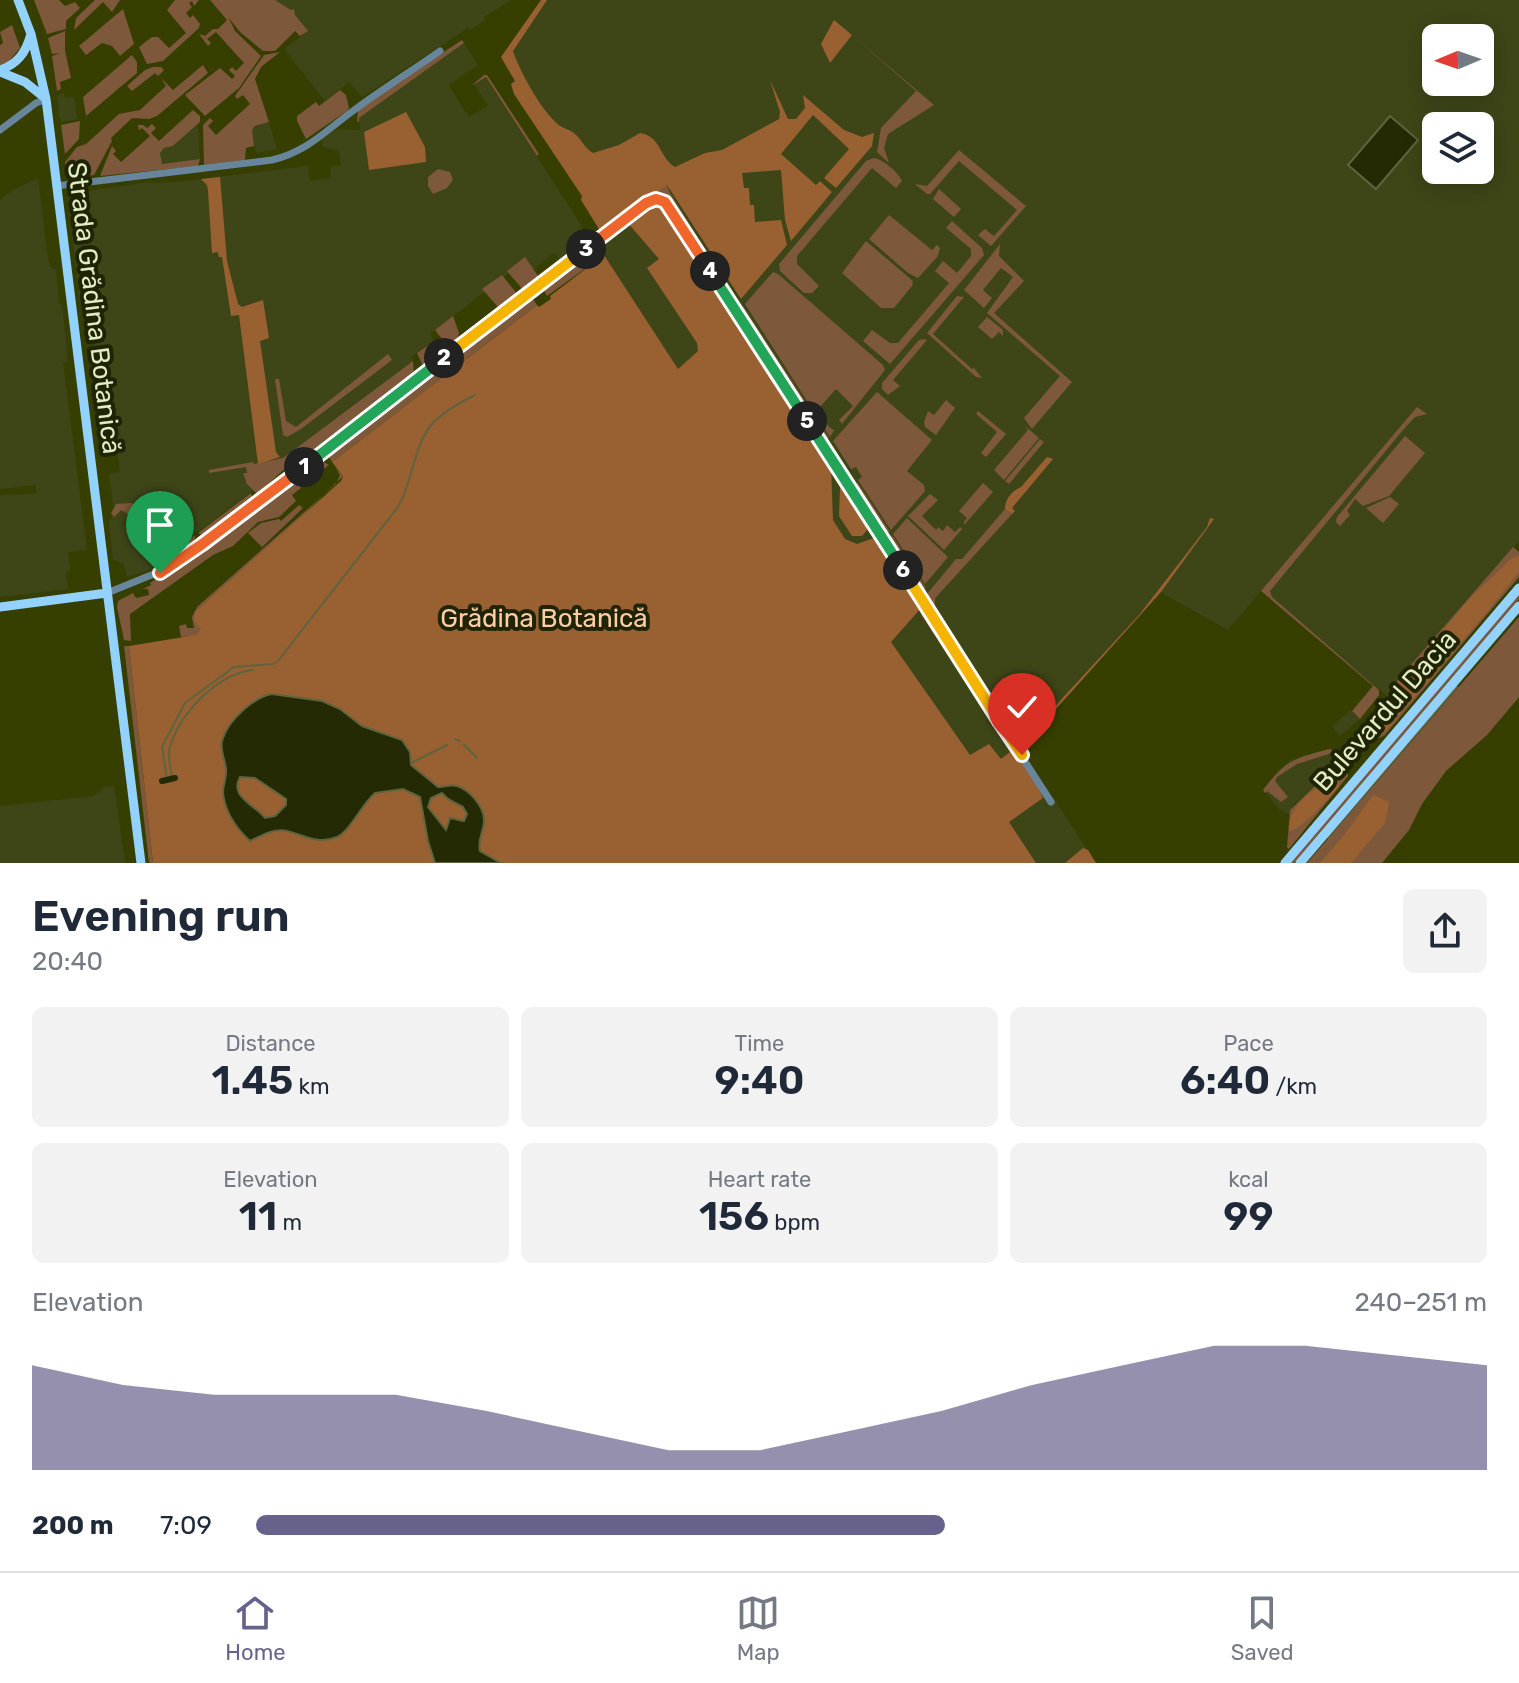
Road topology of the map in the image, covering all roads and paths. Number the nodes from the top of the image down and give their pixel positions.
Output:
1 (18, 0) edge
2 (31, 34) junction
3 (440, 51) dead end
4 (0, 71) edge
5 (46, 99) junction
6 (0, 130) edge
7 (56, 186) junction
8 (1519, 588) edge
9 (107, 593) junction
10 (1519, 606) edge
11 (0, 607) edge
12 (1051, 802) dead end
13 (141, 863) edge
14 (1285, 863) edge
15 (1300, 863) edge

1 - 2 main road, Strada Grădina Botanică
2 - 4 main road
2 - 5 main road, Strada Grădina Botanică
3 - 7 street
4 - 5 main road
5 - 6 street
5 - 7 main road, Strada Grădina Botanică
7 - 9 main road, Strada Grădina Botanică
8 - 14 main road, Bulevardul Dacia
9 - 11 main road
9 - 12 street
9 - 13 main road, Strada Grădina Botanică
10 - 15 main road, Bulevardul Dacia

